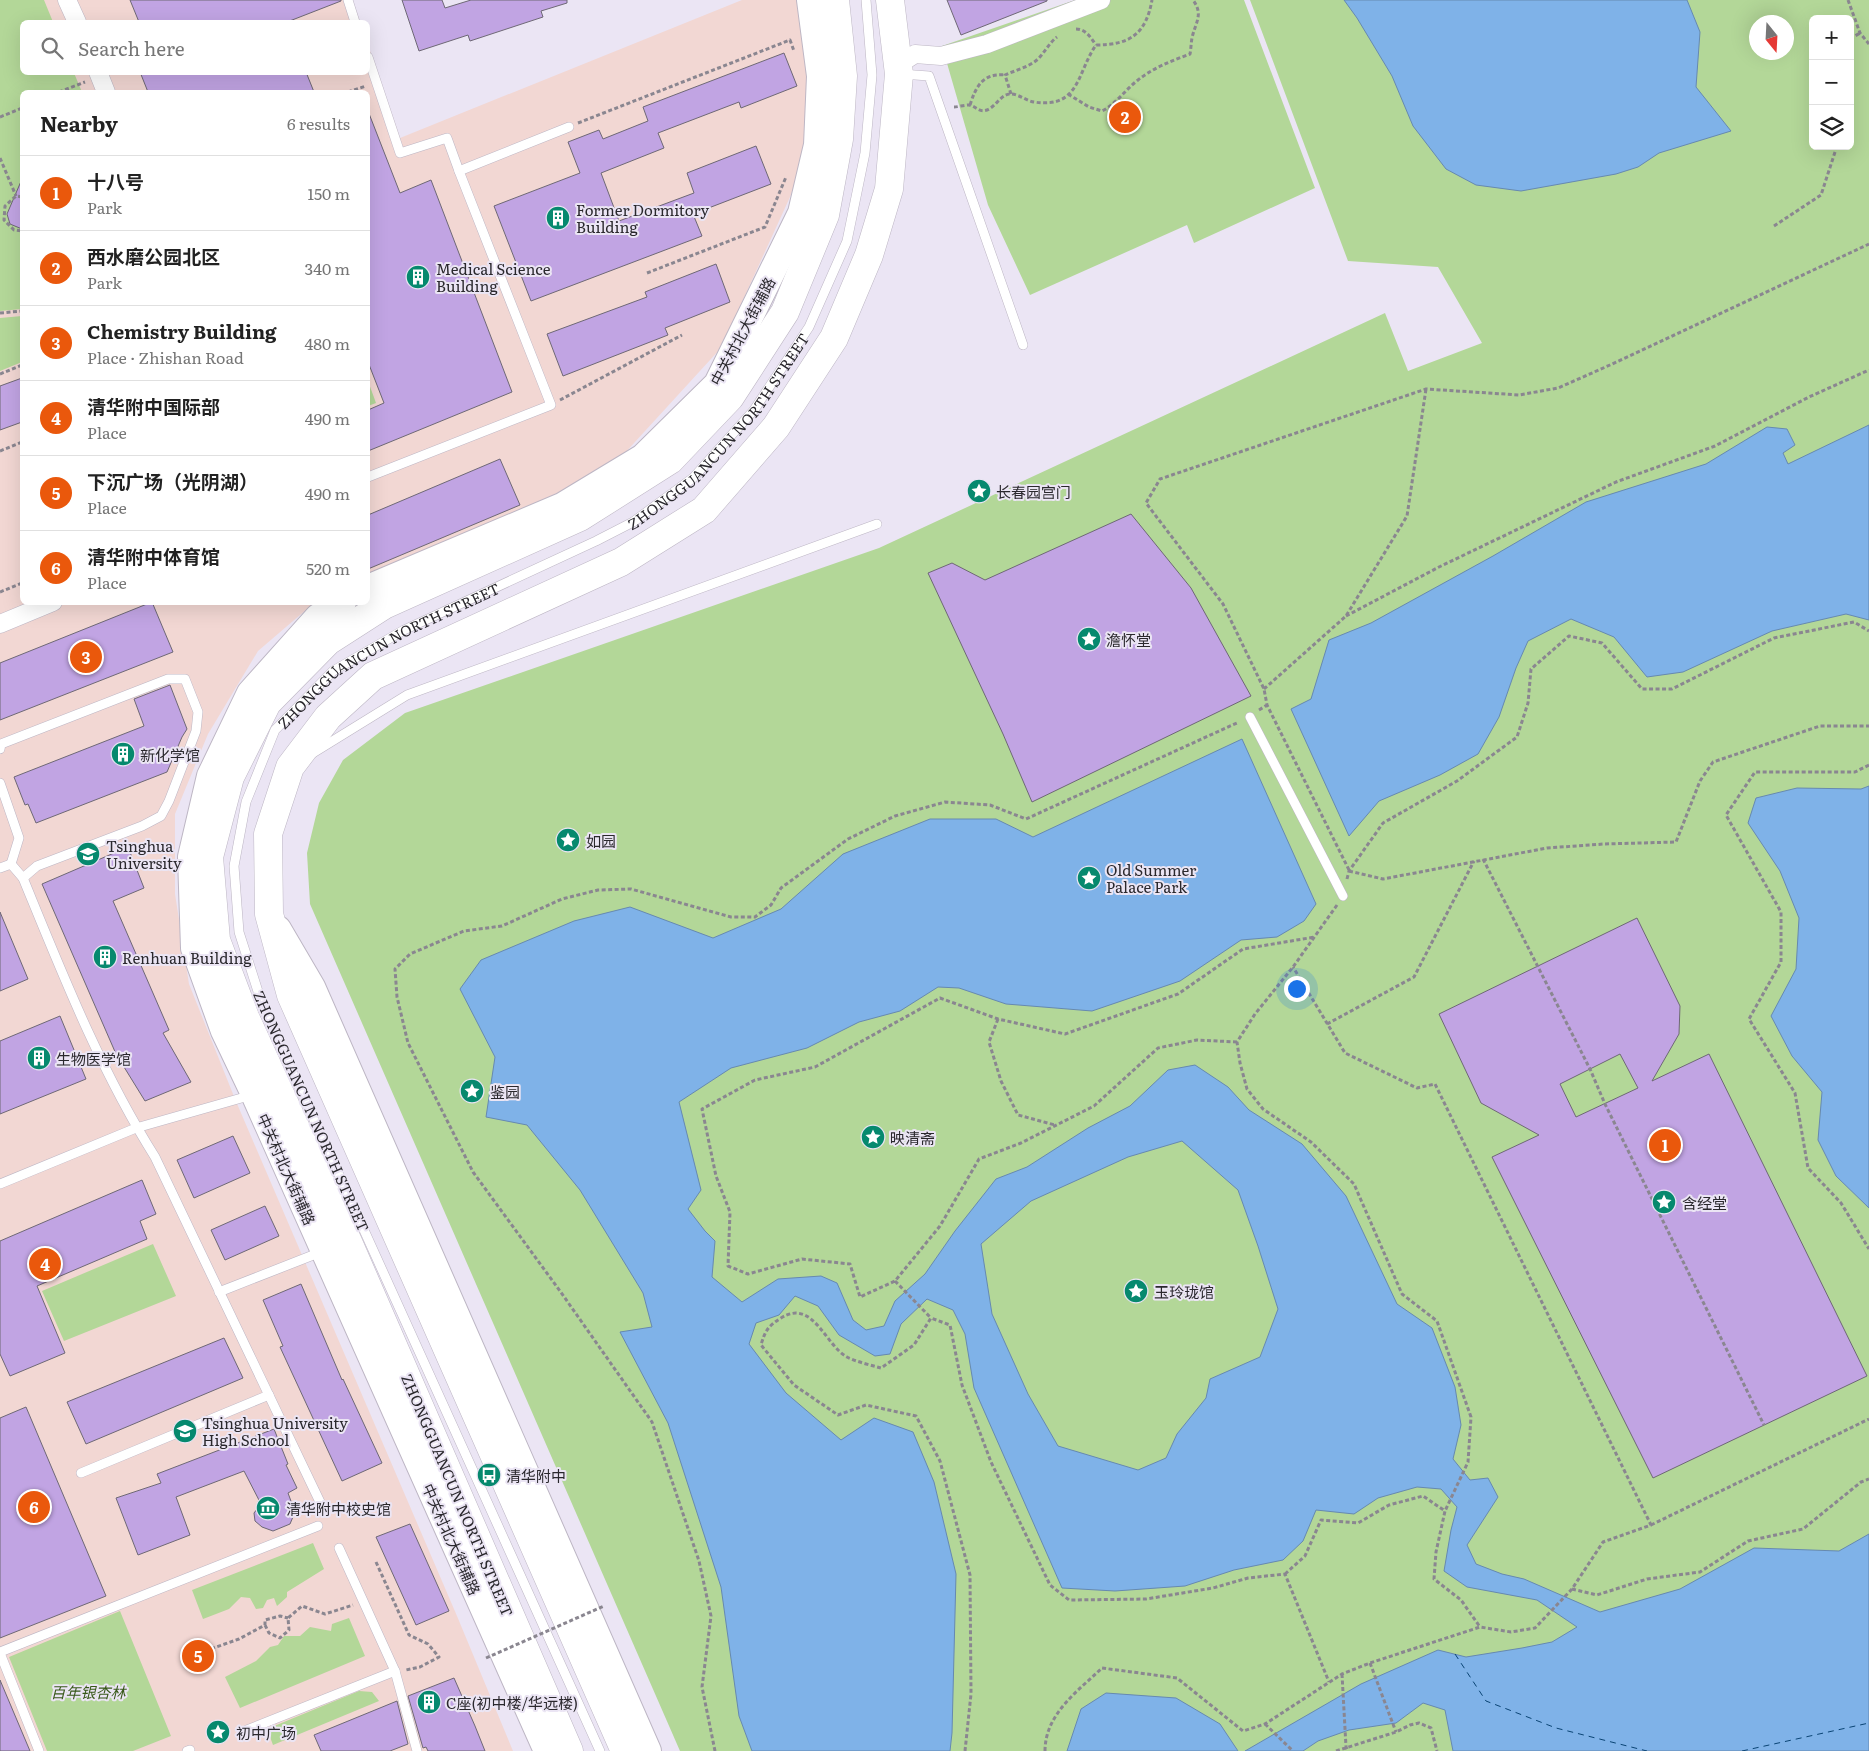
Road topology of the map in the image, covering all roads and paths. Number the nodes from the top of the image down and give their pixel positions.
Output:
1 (67, 0) edge
2 (348, 0) edge
3 (810, 0) edge
4 (835, 0) edge
5 (1101, 0) edge
6 (1152, 0) edge
7 (1192, 0) edge
8 (1848, 0) edge
9 (885, 2) edge
10 (75, 20) edge
11 (354, 20) edge
12 (1071, 29) dead end
13 (1860, 33) junction
14 (1060, 34) dead end
15 (1854, 37) edge
16 (1869, 44) edge
17 (1096, 45) junction
18 (796, 57) dead end
19 (370, 64) edge
20 (898, 70) junction
21 (97, 75) edge
22 (99, 75) edge
23 (1005, 75) junction
24 (376, 82) junction
25 (63, 90) edge
26 (105, 90) edge
27 (354, 90) edge
28 (1011, 94) junction
29 (1068, 94) junction
30 (970, 105) junction
31 (940, 107) junction
32 (20, 109) edge
33 (0, 117) edge
34 (569, 127) joint
35 (1836, 150) edge
36 (0, 158) edge
37 (459, 171) junction
38 (788, 172) dead end
39 (16, 196) junction
40 (20, 197) edge
41 (1774, 226) dead end
42 (20, 231) edge
43 (1869, 244) edge
44 (647, 273) dead end
45 (20, 311) edge
46 (0, 313) edge
47 (682, 335) dead end
48 (1023, 345) dead end
49 (20, 366) edge
50 (1869, 370) edge
51 (0, 374) edge
52 (1426, 389) junction
53 (551, 405) junction
54 (20, 443) edge
55 (0, 451) edge
56 (370, 475) edge
57 (877, 524) dead end
58 (20, 584) edge
59 (370, 587) edge
60 (0, 592) edge
61 (46, 605) edge
62 (339, 605) edge
63 (1346, 616) junction
64 (319, 620) edge
65 (0, 624) edge
66 (1869, 631) edge
67 (1264, 689) junction
68 (1267, 705) junction
69 (1250, 717) junction
70 (1869, 726) edge
71 (0, 749) edge
72 (1869, 765) edge
73 (290, 767) junction
74 (0, 783) edge
75 (1483, 859) junction
76 (1474, 860) junction
77 (11, 864) junction
78 (0, 868) edge
79 (1349, 871) junction
80 (23, 878) junction
81 (1343, 896) junction
82 (269, 914) junction
83 (1315, 937) junction
84 (1293, 967) junction
85 (998, 1019) junction
86 (1327, 1024) junction
87 (1237, 1042) junction
88 (254, 1094) junction
89 (1056, 1125) junction
90 (136, 1128) junction
91 (0, 1184) edge
92 (336, 1247) junction
93 (1869, 1249) edge
94 (895, 1281) junction
95 (219, 1292) junction
96 (931, 1318) junction
97 (269, 1395) junction
98 (1869, 1419) edge
99 (1764, 1425) dead end
100 (81, 1473) dead end
101 (1869, 1479) edge
102 (320, 1502) dead end
103 (1445, 1511) junction
104 (1651, 1525) junction
105 (318, 1526) dead end
106 (338, 1548) dead end
107 (376, 1562) dead end
108 (1285, 1574) junction
109 (1572, 1589) junction
110 (363, 1601) junction
111 (604, 1606) dead end
112 (288, 1618) junction
113 (265, 1625) junction
114 (1480, 1627) junction
115 (206, 1650) dead end
116 (0, 1653) edge
117 (486, 1658) dead end
118 (1370, 1663) junction
119 (396, 1672) junction
120 (1342, 1674) junction
121 (1329, 1682) junction
122 (1266, 1724) junction
123 (247, 1730) dead end
124 (1396, 1732) junction
125 (1346, 1747) junction
126 (39, 1751) edge
127 (417, 1751) edge
128 (547, 1751) edge
129 (569, 1751) edge
130 (600, 1751) edge
131 (625, 1751) edge
132 (648, 1751) edge
133 (715, 1751) edge
134 (965, 1751) edge
135 (1045, 1751) edge
136 (1294, 1751) edge
137 (1336, 1751) edge
138 (1348, 1751) edge
139 (1437, 1751) edge

1 - 10 street
2 - 11 lane
3 - 59 street, 中关村北大街辅路
4 - 64 main road, ZHONGGUANCUN NORTH STREET
5 - 20 street
6 - 17 path
7 - 29 path
8 - 13 path
9 - 20 main road, ZHONGGUANCUN NORTH STREET
9 - 130 lane, ZHONGGUANCUN NORTH STREET
12 - 17 path
13 - 15 path
13 - 16 path
14 - 23 path
17 - 29 path
18 - 34 path
19 - 24 lane
20 - 31 lane
20 - 73 main road, ZHONGGUANCUN NORTH STREET
21 - 25 path
22 - 26 street
23 - 28 path
23 - 30 path
24 - 27 path
24 - 37 lane
28 - 29 path
28 - 30 path
30 - 31 path
31 - 48 lane
32 - 33 path
34 - 37 lane
35 - 41 path
36 - 39 path
37 - 53 lane
38 - 44 path
39 - 40 path
39 - 42 path
43 - 52 path
45 - 46 path
47 - 53 path
49 - 51 path
50 - 63 path
52 - 63 path
52 - 67 path
53 - 56 lane
54 - 55 path
57 - 73 lane
58 - 60 path
61 - 65 street
62 - 64 street, 中关村北大街辅路
63 - 67 path
64 - 88 street, 中关村北大街辅路
64 - 92 main road, ZHONGGUANCUN NORTH STREET
66 - 79 path
67 - 68 path
68 - 69 path
68 - 79 path
69 - 81 lane
69 - 133 path
70 - 75 path
71 - 80 lane
72 - 93 path
73 - 82 main road, ZHONGGUANCUN NORTH STREET
74 - 77 lane
75 - 76 path
75 - 99 path
76 - 79 path
76 - 86 path
77 - 78 lane
77 - 80 lane
79 - 81 path
80 - 90 lane
81 - 83 path
82 - 131 main road, ZHONGGUANCUN NORTH STREET
82 - 132 street
83 - 84 path
83 - 85 path
84 - 86 path
84 - 87 path
85 - 89 path
85 - 94 path
86 - 104 path
87 - 89 path
87 - 103 path
88 - 90 lane
88 - 92 street, 中关村北大街辅路
89 - 94 path
90 - 91 lane
90 - 95 lane
92 - 95 lane
92 - 128 street, 中关村北大街辅路
92 - 129 main road, ZHONGGUANCUN NORTH STREET
94 - 96 path
95 - 97 lane
96 - 108 path
96 - 134 path
97 - 100 lane
97 - 102 lane
98 - 104 path
101 - 109 path
103 - 108 path
103 - 114 path
104 - 109 path
105 - 116 lane
106 - 110 lane
107 - 119 path
108 - 121 path
109 - 114 path
110 - 112 path
110 - 119 lane
111 - 117 path, bridge
112 - 113 path
112 - 113 path
113 - 115 path
114 - 118 path
116 - 126 lane
118 - 120 path
118 - 124 path
119 - 123 lane
119 - 127 lane
120 - 121 path
120 - 125 path
121 - 122 path
122 - 135 path
122 - 136 path
124 - 125 path
124 - 139 path
125 - 137 path
125 - 138 path

